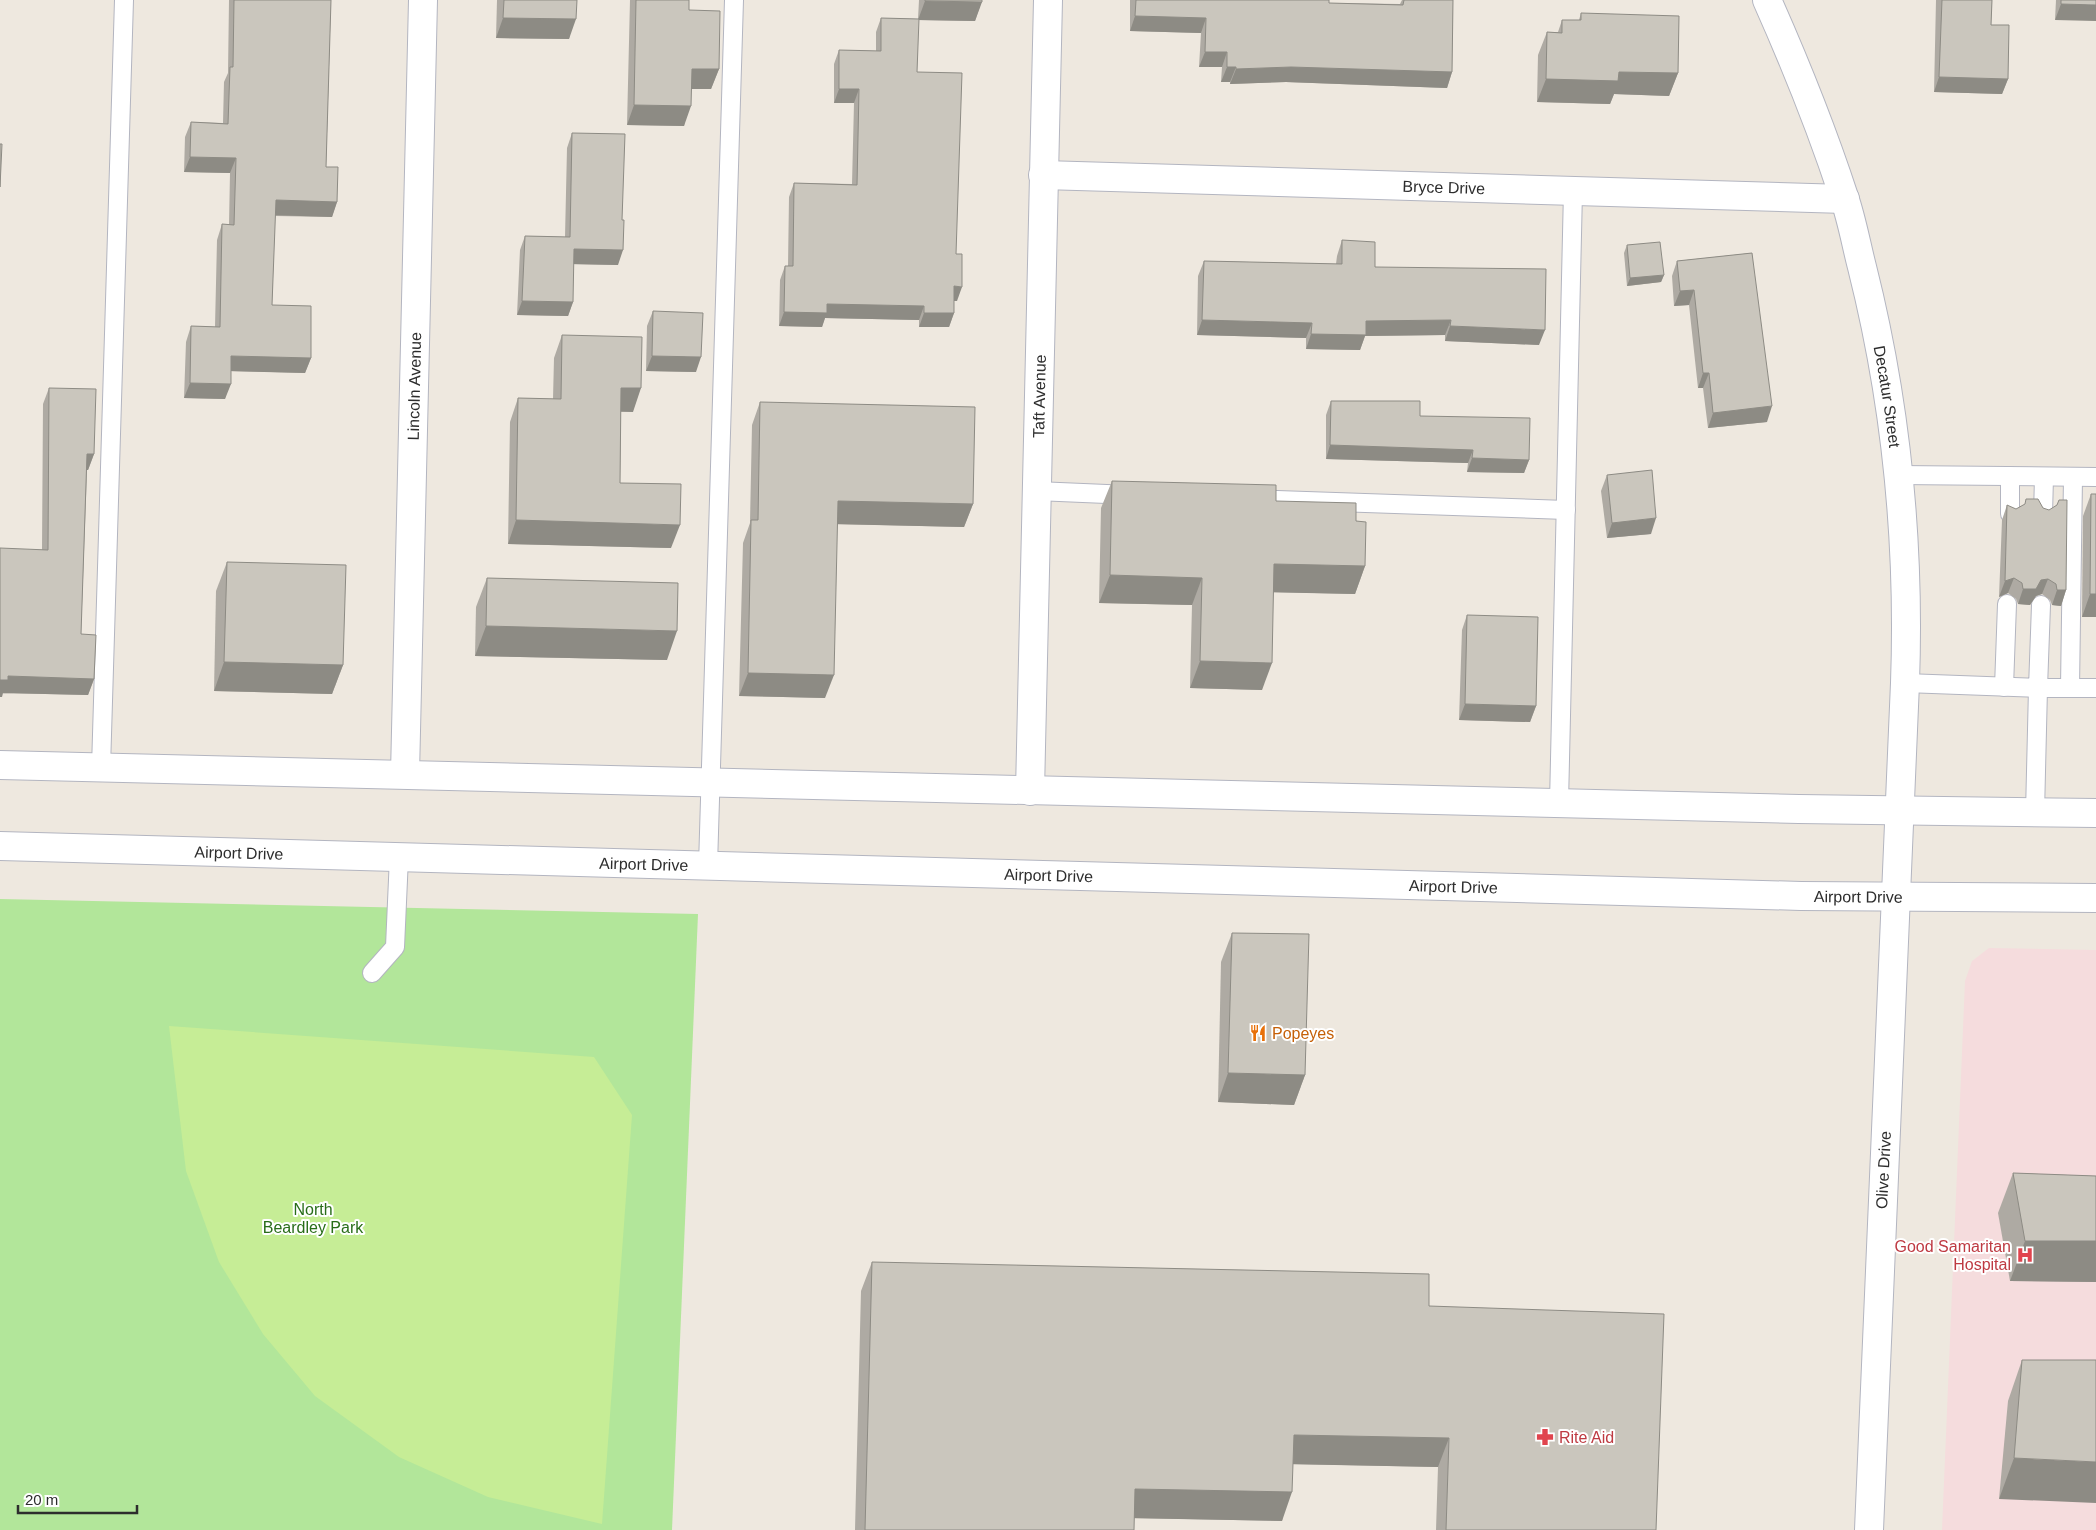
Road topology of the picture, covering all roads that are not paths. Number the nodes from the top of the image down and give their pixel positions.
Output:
1 (124, 0) edge
2 (423, 0) edge
3 (734, 0) edge
4 (1048, 0) edge
5 (1767, 0) edge
6 (1043, 176) junction
7 (1573, 191) junction
8 (1845, 199) junction
9 (1898, 475) junction
10 (2010, 476) junction
11 (2044, 477) junction
12 (2073, 477) junction
13 (2096, 477) edge
14 (1036, 492) junction
15 (1146, 495) edge
16 (1236, 498) edge
17 (1566, 510) junction
18 (2010, 514) edge
19 (2043, 515) edge
20 (2007, 604) dead end
21 (2041, 605) dead end
22 (1905, 683) junction
23 (2004, 687) junction
24 (2038, 688) junction
25 (2070, 688) junction
26 (2096, 688) edge
27 (0, 765) edge
28 (101, 768) junction
29 (406, 774) junction
30 (711, 782) junction
31 (1030, 791) junction
32 (1559, 803) junction
33 (1900, 811) junction
34 (2035, 812) junction
35 (2096, 813) edge
36 (0, 846) edge
37 (399, 857) junction
38 (708, 866) junction
39 (1896, 897) junction
40 (2096, 898) edge
41 (372, 973) dead end
42 (1869, 1530) edge

1 - 28 lane
2 - 29 main road, Lincoln Avenue
3 - 30 lane
4 - 6 main road, Taft Avenue
5 - 8 main road, Decatur Street
6 - 7 main road, Bryce Drive
6 - 14 main road, Taft Avenue
7 - 8 main road, Bryce Drive
7 - 17 lane
8 - 9 main road, Decatur Street
9 - 10 lane
9 - 22 main road, Decatur Street
10 - 11 lane
10 - 18 lane
11 - 12 lane
11 - 19 lane
12 - 13 lane
12 - 25 lane
14 - 15 lane
14 - 31 main road, Taft Avenue
16 - 17 lane
17 - 32 lane
20 - 23 lane
21 - 24 lane
22 - 23 lane
22 - 33 main road, Decatur Street
23 - 24 lane
24 - 25 lane
24 - 34 lane
25 - 26 lane
27 - 28 main road
28 - 29 main road
29 - 30 main road
30 - 31 main road
30 - 38 lane
31 - 32 main road
32 - 33 main road
33 - 34 main road
33 - 39 main road, Olive Drive
34 - 35 main road
36 - 37 main road, Airport Drive
37 - 38 main road, Airport Drive
37 - 41 lane
38 - 39 main road, Airport Drive
39 - 40 main road, Airport Drive
39 - 42 main road, Olive Drive

